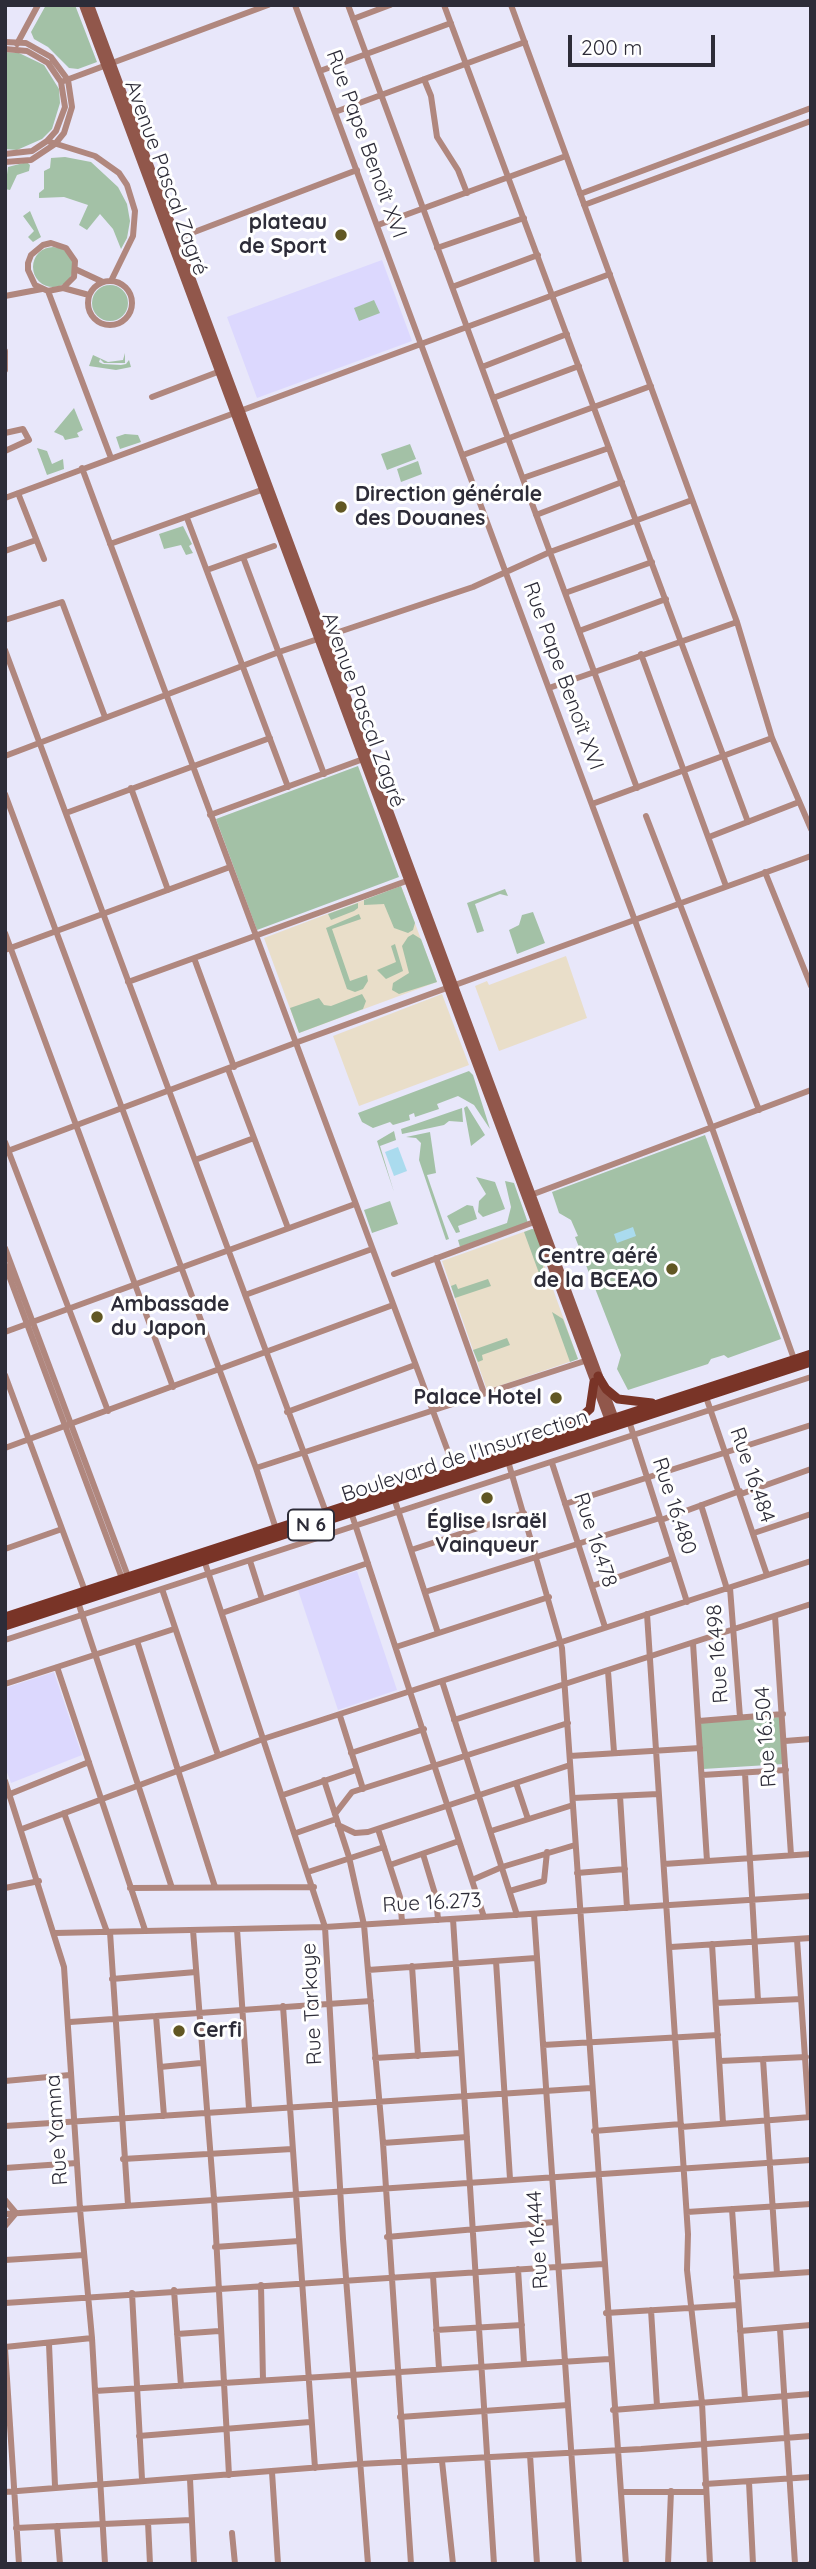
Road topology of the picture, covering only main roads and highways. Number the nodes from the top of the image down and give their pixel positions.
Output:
1 (83, 5) edge
2 (90, 5) edge
3 (108, 65) junction
4 (222, 370) junction
5 (451, 988) junction
6 (538, 1221) junction
7 (811, 1354) edge
8 (811, 1362) edge
9 (596, 1379) junction
10 (704, 1392) junction
11 (657, 1404) junction
12 (612, 1422) junction
13 (559, 1435) junction
14 (456, 1474) junction
15 (327, 1516) junction
16 (127, 1581) junction
17 (5, 1617) edge
18 (5, 1626) edge

1 - 3 main road, Avenue Pascal Zagré
2 - 3 main road, Avenue Pascal Zagré
3 - 4 main road, Avenue Pascal Zagré
3 - 4 main road, Avenue Pascal Zagré
4 - 5 main road, Avenue Pascal Zagré
5 - 6 main road, Avenue Pascal Zagré
5 - 6 main road, Avenue Pascal Zagré
6 - 9 main road, Avenue Pascal Zagré
7 - 10 main road, N 6
8 - 10 main road, N 6
9 - 11 main road
9 - 12 main road, Avenue Pascal Zagré
9 - 13 main road
10 - 11 main road, N 6
10 - 12 main road, N 6
11 - 12 main road, N 6
12 - 13 main road, Boulevard de l'Insurrection / N 6
12 - 14 main road, Boulevard de l'Insurrection / N 6
13 - 14 main road, Boulevard de l'Insurrection / N 6
14 - 15 main road, Boulevard de l'Insurrection / N 6
14 - 15 main road, Boulevard de l'Insurrection / N 6
15 - 16 main road, Boulevard de l'Insurrection / N 6
15 - 16 main road, Boulevard de l'Insurrection / N 6
16 - 17 main road, Boulevard de l'Insurrection / N 6
16 - 18 main road, Boulevard de l'Insurrection / N 6

